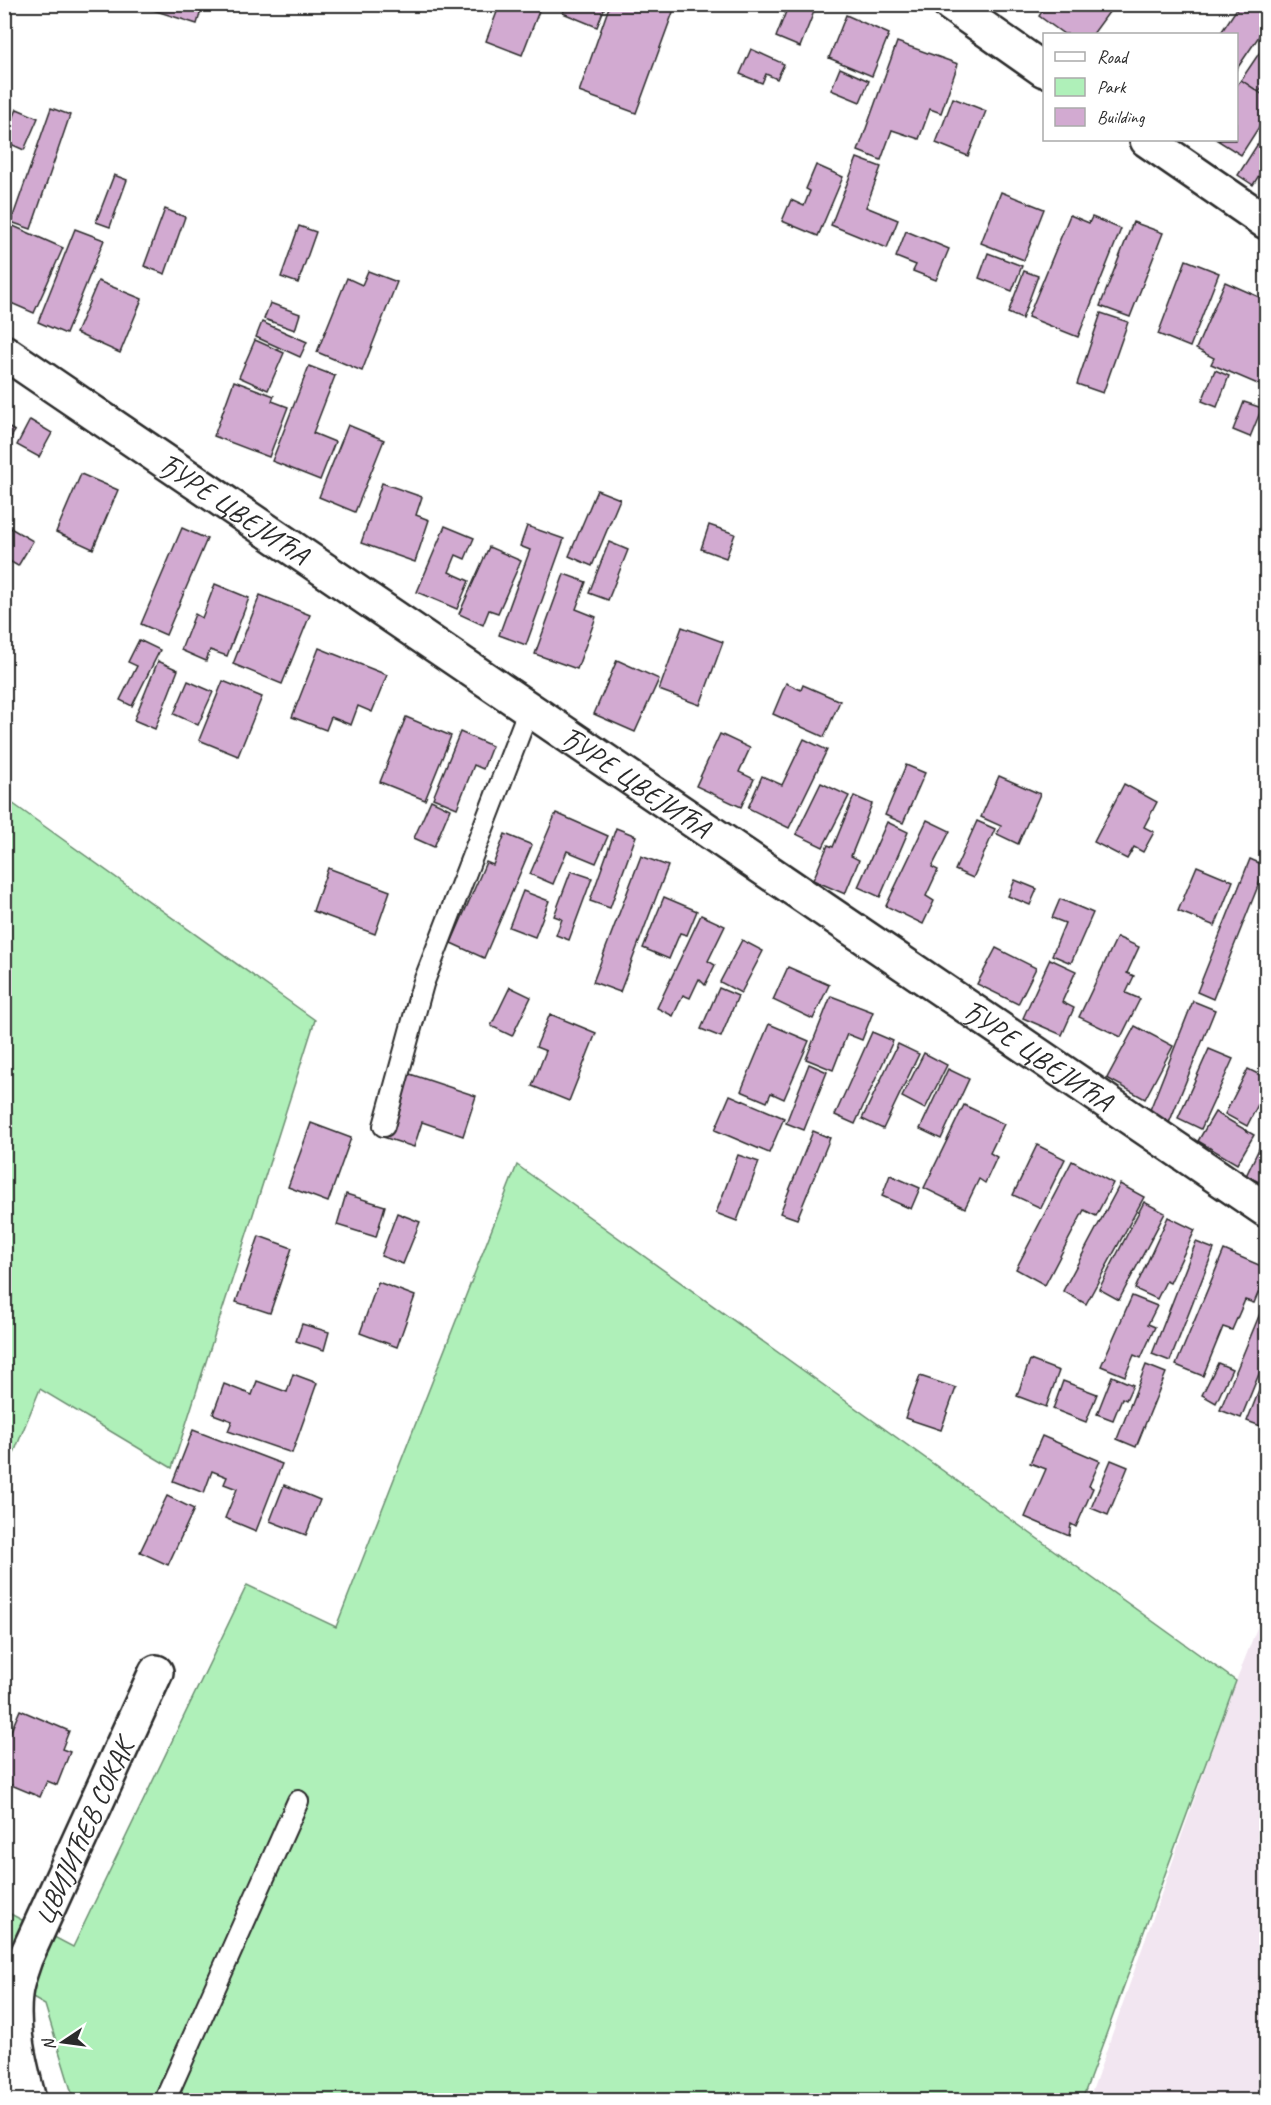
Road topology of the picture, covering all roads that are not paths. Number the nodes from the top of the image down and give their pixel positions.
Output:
1 (950, 4) edge
2 (1043, 69) edge
3 (1148, 141) edge
4 (1266, 222) edge
5 (4, 352) edge
6 (529, 709) junction
7 (384, 1126) dead end
8 (1266, 1210) edge
9 (156, 1672) dead end
10 (298, 1801) dead end
11 (29, 2100) edge
12 (165, 2100) edge

1 - 2 street
3 - 4 street
5 - 6 street, ЂУРЕ ЦВЕЈИЋА
6 - 7 lane
6 - 8 street, ЂУРЕ ЦВЕЈИЋА
9 - 11 street, ЦВИЈИЋЕВ СОКАК
10 - 12 lane

